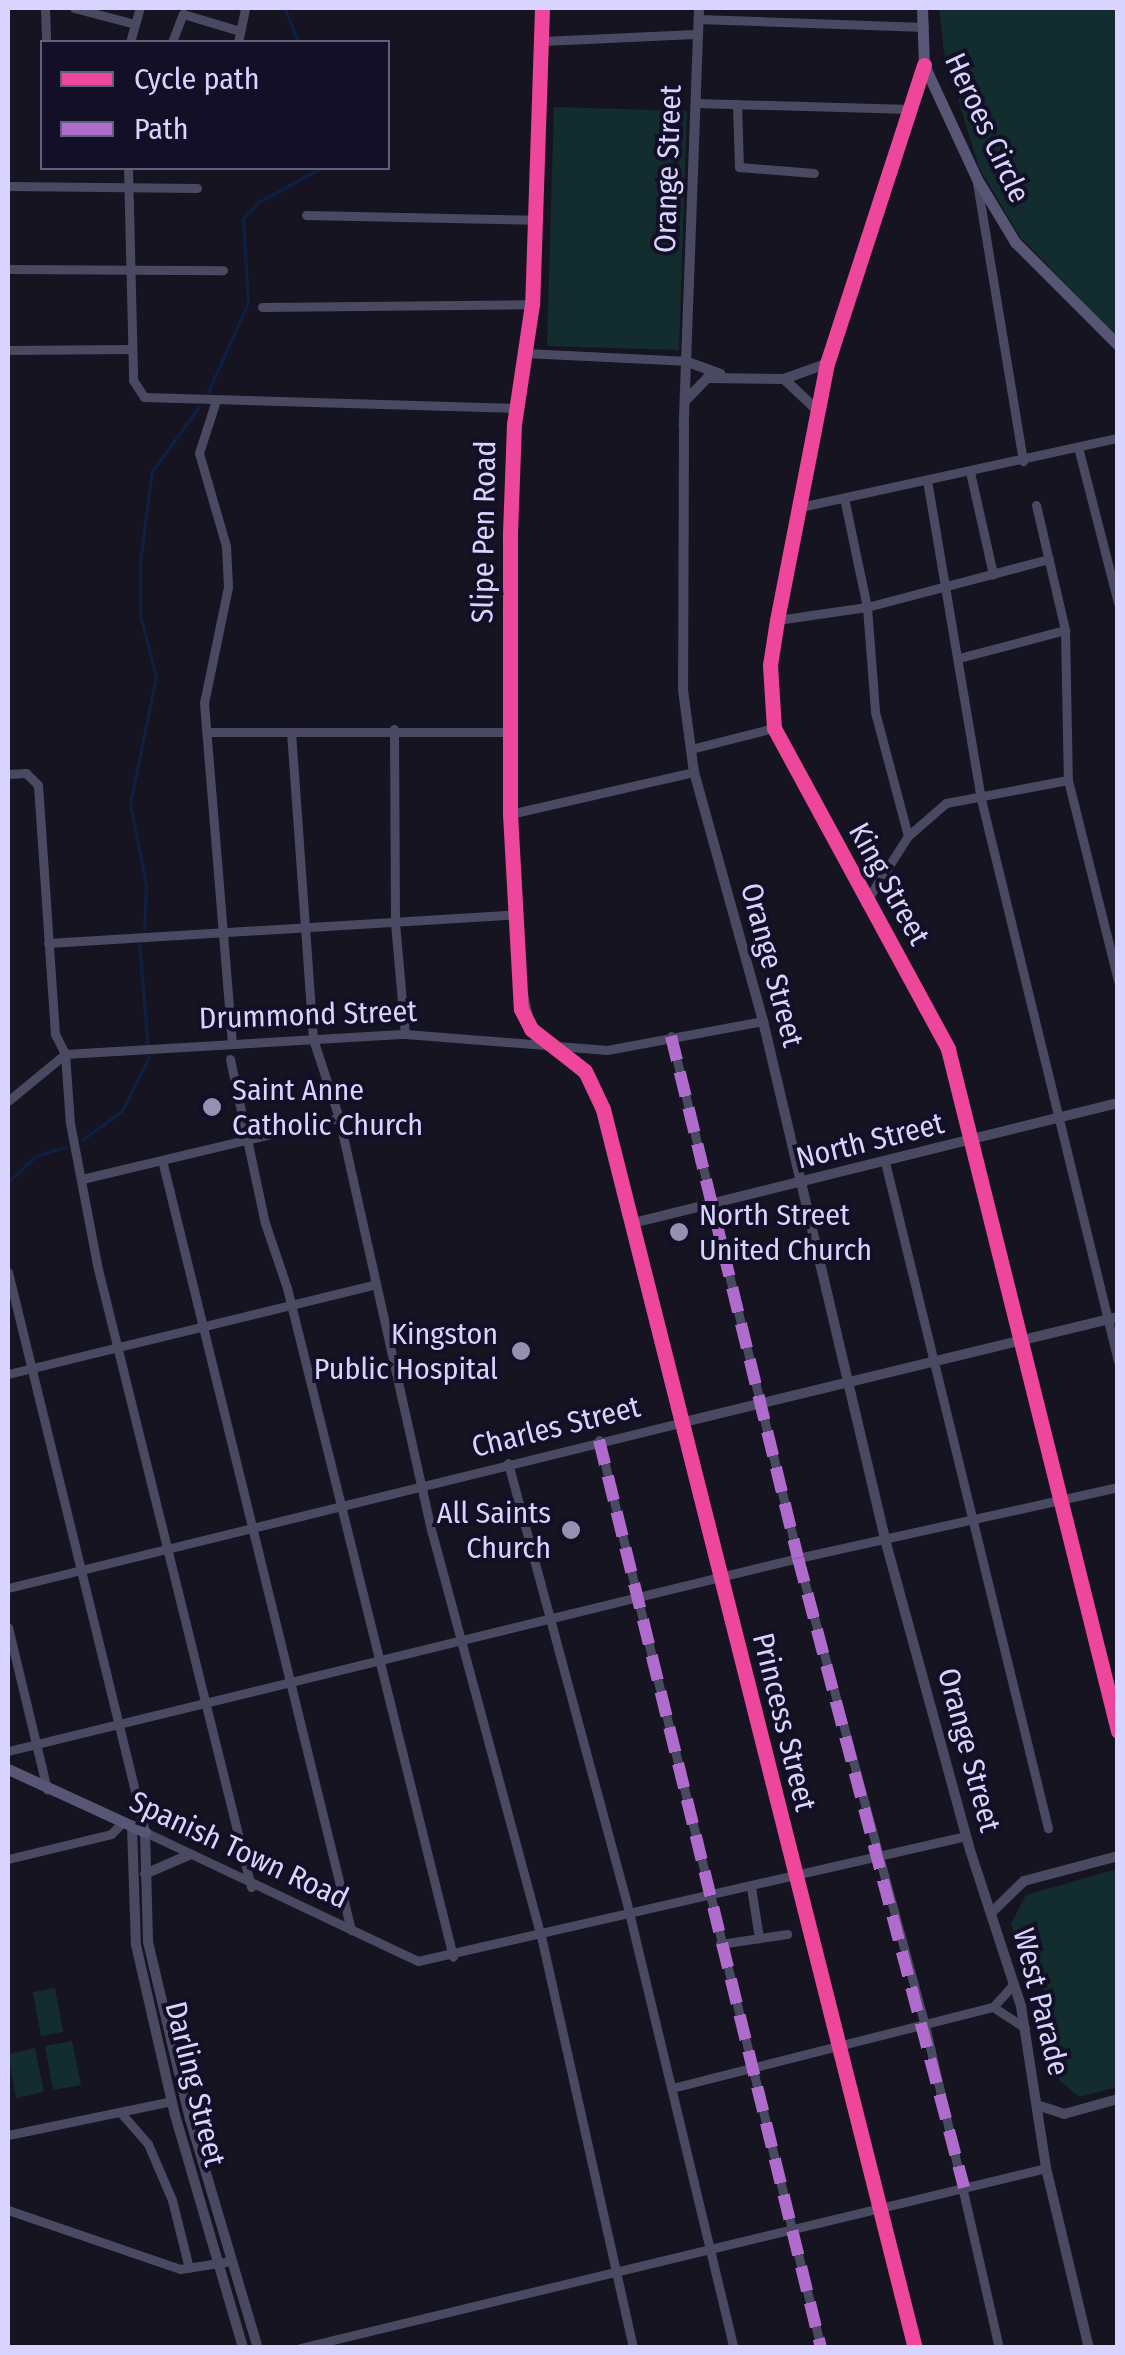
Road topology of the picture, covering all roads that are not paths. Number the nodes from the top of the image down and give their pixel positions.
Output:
1 (45, 8) edge
2 (74, 8) edge
3 (140, 8) edge
4 (245, 8) edge
5 (542, 8) edge
6 (922, 8) edge
7 (698, 13) edge
8 (135, 24) junction
9 (924, 27) junction
10 (240, 30) junction
11 (696, 34) junction
12 (46, 40) edge
13 (131, 40) edge
14 (173, 40) edge
15 (238, 40) edge
16 (543, 40) junction
17 (924, 65) junction
18 (696, 103) junction
19 (738, 104) junction
20 (910, 108) junction
21 (128, 170) edge
22 (814, 173) dead end
23 (976, 179) junction
24 (8, 186) edge
25 (130, 188) junction
26 (198, 188) dead end
27 (306, 215) dead end
28 (536, 220) junction
29 (130, 268) junction
30 (8, 270) edge
31 (223, 270) dead end
32 (532, 304) junction
33 (262, 307) dead end
34 (1118, 345) edge
35 (132, 349) junction
36 (8, 350) edge
37 (524, 353) junction
38 (685, 361) junction
39 (827, 363) junction
40 (722, 375) junction
41 (784, 379) junction
42 (216, 400) junction
43 (515, 408) junction
44 (817, 410) junction
45 (684, 426) junction
46 (1118, 438) edge
47 (1078, 447) junction
48 (1023, 461) junction
49 (970, 472) junction
50 (928, 480) junction
51 (844, 498) junction
52 (1036, 505) dead end
53 (796, 508) junction
54 (1049, 560) junction
55 (993, 574) junction
56 (945, 587) junction
57 (1118, 603) edge
58 (867, 607) junction
59 (777, 620) junction
60 (1065, 630) junction
61 (959, 658) junction
62 (774, 728) junction
63 (394, 729) junction
64 (210, 732) junction
65 (291, 732) junction
66 (511, 732) junction
67 (691, 749) junction
68 (694, 772) junction
69 (8, 774) edge
70 (1068, 780) junction
71 (980, 796) junction
72 (510, 814) junction
73 (908, 836) junction
74 (865, 903) junction
75 (516, 914) junction
76 (395, 924) junction
77 (303, 927) junction
78 (220, 932) junction
79 (48, 943) junction
80 (1118, 981) edge
81 (763, 1021) junction
82 (405, 1034) junction
83 (671, 1036) junction
84 (312, 1038) junction
85 (232, 1042) junction
86 (553, 1044) junction
87 (64, 1054) junction
88 (230, 1059) dead end
89 (8, 1102) edge
90 (1118, 1103) edge
91 (1060, 1116) junction
92 (339, 1118) junction
93 (246, 1140) junction
94 (975, 1141) junction
95 (162, 1160) junction
96 (886, 1162) junction
97 (82, 1178) junction
98 (799, 1184) junction
99 (716, 1206) junction
100 (633, 1223) junction
101 (8, 1272) edge
102 (373, 1285) junction
103 (290, 1302) junction
104 (1112, 1318) edge
105 (202, 1327) junction
106 (1024, 1340) junction
107 (121, 1345) junction
108 (938, 1360) junction
109 (1118, 1361) edge
110 (30, 1368) junction
111 (8, 1374) edge
112 (849, 1382) junction
113 (764, 1401) junction
114 (680, 1423) junction
115 (599, 1440) junction
116 (508, 1463) junction
117 (421, 1486) junction
118 (1118, 1487) edge
119 (1062, 1501) junction
120 (341, 1504) junction
121 (973, 1521) junction
122 (251, 1526) junction
123 (886, 1544) junction
124 (168, 1550) junction
125 (798, 1558) junction
126 (81, 1570) junction
127 (720, 1578) junction
128 (8, 1588) edge
129 (639, 1598) junction
130 (550, 1620) junction
131 (8, 1627) edge
132 (462, 1640) junction
133 (378, 1658) junction
134 (293, 1684) junction
135 (208, 1706) junction
136 (120, 1726) junction
137 (1118, 1731) edge
138 (37, 1746) junction
139 (8, 1751) edge
140 (8, 1769) edge
141 (47, 1789) junction
142 (128, 1824) junction
143 (1048, 1828) dead end
144 (145, 1832) junction
145 (966, 1836) junction
146 (189, 1855) junction
147 (1118, 1856) edge
148 (878, 1858) junction
149 (8, 1860) edge
150 (144, 1874) junction
151 (794, 1878) junction
152 (251, 1887) junction
153 (750, 1887) junction
154 (708, 1896) junction
155 (993, 1911) junction
156 (628, 1914) junction
157 (351, 1930) junction
158 (787, 1934) dead end
159 (542, 1936) junction
160 (759, 1938) junction
161 (720, 1944) junction
162 (452, 1957) junction
163 (1013, 1985) junction
164 (993, 2007) junction
165 (925, 2024) junction
166 (1026, 2028) junction
167 (838, 2045) junction
168 (751, 2064) junction
169 (672, 2088) junction
170 (1118, 2099) edge
171 (172, 2101) junction
172 (1040, 2105) junction
173 (121, 2112) junction
174 (8, 2135) edge
175 (1046, 2168) junction
176 (964, 2187) junction
177 (8, 2210) edge
178 (880, 2210) junction
179 (794, 2228) junction
180 (709, 2248) junction
181 (232, 2262) junction
182 (218, 2265) junction
183 (189, 2268) junction
184 (616, 2270) junction
185 (243, 2348) edge
186 (258, 2348) edge
187 (300, 2348) edge
188 (633, 2348) edge
189 (734, 2348) edge
190 (821, 2348) edge
191 (915, 2348) edge
192 (999, 2348) edge
193 (1089, 2348) edge

1 - 12 street
2 - 8 street
3 - 8 street
4 - 10 street
5 - 16 street, Slipe Pen Road
6 - 9 main road, Heroes Circle
7 - 9 street
7 - 11 street, Orange Street
8 - 13 street
9 - 17 main road, Heroes Circle
10 - 14 street
10 - 15 street
11 - 16 street
11 - 18 street, Orange Street
16 - 28 street, Slipe Pen Road
17 - 20 street, King Street
17 - 23 main road, Heroes Circle
18 - 19 street
18 - 38 street, Orange Street
19 - 20 street
19 - 22 street
20 - 39 street, King Street
21 - 25 street
23 - 34 main road, Heroes Circle
23 - 48 street
24 - 25 street
25 - 26 street
25 - 29 street
27 - 28 street
28 - 32 street, Slipe Pen Road
29 - 30 street
29 - 31 street
29 - 35 street
32 - 33 street
32 - 37 street, Slipe Pen Road
35 - 36 street
35 - 42 street
37 - 38 street
37 - 43 street, Slipe Pen Road
38 - 40 street
38 - 45 street, Orange Street
39 - 41 street
39 - 44 street, King Street
40 - 41 street
40 - 45 street
41 - 44 street
42 - 43 street
42 - 64 street
43 - 66 street, Slipe Pen Road
44 - 53 street, King Street
45 - 67 street, Orange Street
46 - 47 street
47 - 48 street
47 - 57 street
48 - 49 street
49 - 50 street
49 - 55 street
50 - 51 street
50 - 56 street
51 - 53 street
51 - 58 street
52 - 54 street
53 - 59 street, King Street
54 - 55 street
54 - 60 street
55 - 56 street
56 - 58 street
56 - 61 street
58 - 59 street
58 - 73 street
59 - 62 street, King Street
60 - 61 street
60 - 70 street
61 - 71 street
62 - 67 street
62 - 74 street, King Street
63 - 65 street
63 - 66 street
63 - 76 street
64 - 65 street
64 - 78 street
65 - 77 street
66 - 72 street, Slipe Pen Road
67 - 68 street, Orange Street
68 - 72 street
68 - 81 street, Orange Street
69 - 79 street
70 - 71 street
70 - 80 street
71 - 73 street
71 - 91 street
72 - 75 street, Slipe Pen Road
73 - 74 street
74 - 94 street, King Street
75 - 76 street
75 - 86 street, Slipe Pen Road
76 - 77 street
76 - 82 street
77 - 78 street
77 - 84 street
78 - 79 street
78 - 85 street
79 - 87 street
81 - 83 street, Drummond Street
81 - 98 street, Orange Street
82 - 84 street, Drummond Street
82 - 86 street, Drummond Street
83 - 86 street, Drummond Street
83 - 99 street
84 - 85 street, Drummond Street
84 - 92 street
85 - 87 street, Drummond Street
86 - 100 street, Princess Street
87 - 89 street
87 - 97 street
88 - 93 street
90 - 91 street, North Street
91 - 94 street, North Street
91 - 104 street
92 - 93 street
92 - 102 street
93 - 95 street
93 - 103 street
94 - 96 street, North Street
94 - 106 street, King Street
95 - 97 street
95 - 105 street
96 - 98 street, North Street
96 - 108 street
97 - 107 street
98 - 99 street, North Street
98 - 112 street, Orange Street
99 - 100 street, North Street
99 - 113 street
100 - 114 street, Princess Street
101 - 110 street
102 - 103 street
102 - 117 street
103 - 105 street
103 - 120 street
104 - 106 street, Charles Street
104 - 109 street
105 - 107 street
105 - 122 street
106 - 108 street, Charles Street
106 - 119 street, King Street
107 - 110 street
107 - 124 street
108 - 112 street, Charles Street
108 - 121 street
110 - 111 street
110 - 126 street
112 - 113 street, Charles Street
112 - 123 street, Orange Street
113 - 114 street, Charles Street
113 - 125 street
114 - 115 street, Charles Street
114 - 127 street, Princess Street
115 - 116 street, Charles Street
115 - 129 street
116 - 117 street, Charles Street
116 - 130 street
117 - 120 street, Charles Street
117 - 132 street
118 - 119 street
119 - 121 street
119 - 137 street, King Street
120 - 122 street, Charles Street
120 - 133 street
121 - 123 street
121 - 143 street
122 - 124 street, Charles Street
122 - 134 street
123 - 125 street
123 - 145 street, Orange Street
124 - 126 street, Charles Street
124 - 135 street
125 - 127 street
125 - 148 street
126 - 128 street, Charles Street
126 - 136 street
127 - 129 street
127 - 151 street, Princess Street
129 - 130 street
129 - 154 street
130 - 132 street
130 - 156 street
131 - 138 street
132 - 133 street
132 - 159 street
133 - 134 street
133 - 162 street
134 - 135 street
134 - 157 street
135 - 136 street
135 - 152 street
136 - 138 street
136 - 144 street
138 - 139 street
138 - 141 street
140 - 141 main road, Spanish Town Road
141 - 142 main road, Spanish Town Road
142 - 144 main road, Spanish Town Road
142 - 149 street
142 - 171 street, Darling Street
144 - 146 street, Spanish Town Road
144 - 150 street, Darling Street
145 - 148 street, Spanish Town Road
145 - 155 street, Orange Street
146 - 150 street
146 - 152 street, Spanish Town Road
147 - 155 street
148 - 151 street, Spanish Town Road
148 - 165 street
150 - 181 street, Darling Street
151 - 153 street, Spanish Town Road
151 - 167 street, Princess Street
152 - 157 street, Spanish Town Road
153 - 154 street, Spanish Town Road
153 - 160 street
154 - 156 street, Spanish Town Road
154 - 161 street
155 - 163 street, West Parade
156 - 159 street, Spanish Town Road
156 - 169 street
157 - 162 street, Spanish Town Road
158 - 160 street
159 - 162 street, Spanish Town Road
159 - 184 street
160 - 161 street
161 - 168 street
163 - 164 street
163 - 166 street, West Parade
164 - 165 street
164 - 166 street
165 - 167 street
165 - 176 street
166 - 172 street, West Parade
167 - 168 street
167 - 178 street, Princess Street
168 - 169 street
168 - 179 street
169 - 180 street
170 - 172 street
171 - 173 street
171 - 182 street, Darling Street
172 - 175 street
173 - 174 street
173 - 183 street
175 - 176 street
175 - 193 street
176 - 178 street
176 - 192 street
177 - 183 street
178 - 179 street
178 - 191 street, Princess Street
179 - 180 street
179 - 190 street
180 - 184 street
180 - 189 street
181 - 182 street
181 - 186 street, Darling Street
182 - 183 street
182 - 185 street, Darling Street
184 - 187 street
184 - 188 street

